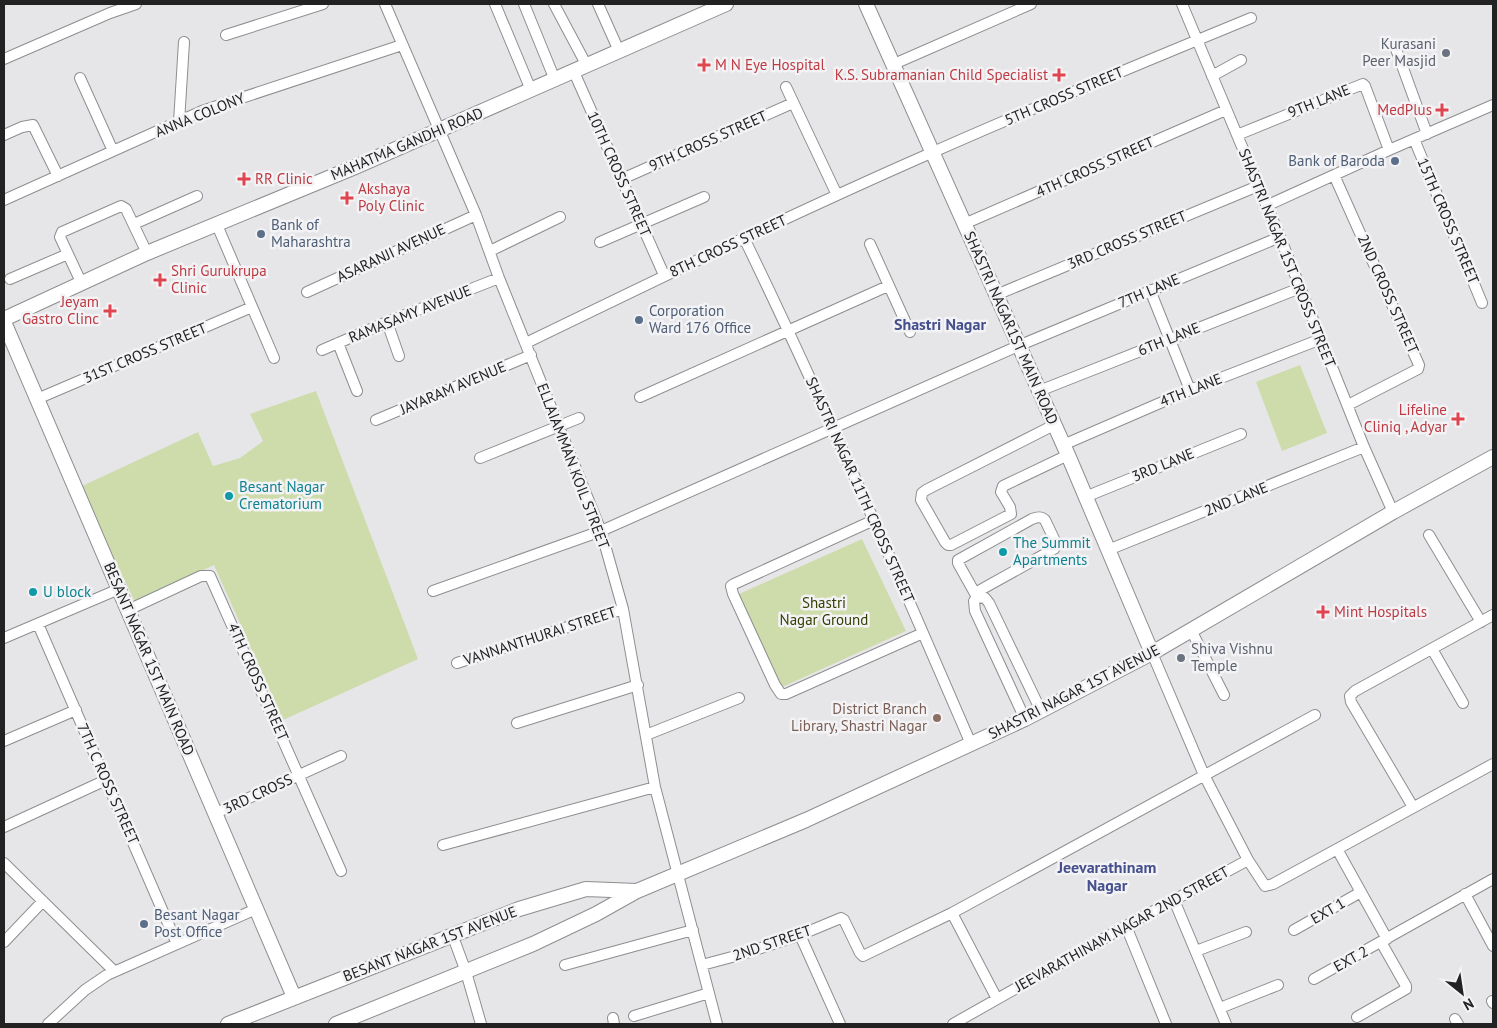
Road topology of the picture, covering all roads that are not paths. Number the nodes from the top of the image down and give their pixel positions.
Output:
1 (136, 4) edge
2 (323, 4) edge
3 (385, 4) edge
4 (495, 4) edge
5 (524, 4) edge
6 (554, 4) edge
7 (598, 4) edge
8 (726, 4) edge
9 (866, 4) edge
10 (1031, 4) edge
11 (1182, 4) edge
12 (108, 8) edge
13 (1250, 18) dead end
14 (226, 35) dead end
15 (1197, 40) junction
16 (184, 42) dead end
17 (402, 45) junction
18 (1396, 49) dead end
19 (619, 51) junction
20 (4, 59) edge
21 (1242, 60) dead end
22 (894, 64) junction
23 (587, 66) junction
24 (574, 72) junction
25 (1212, 76) junction
26 (80, 78) dead end
27 (555, 80) junction
28 (786, 87) dead end
29 (531, 90) junction
30 (794, 103) junction
31 (1493, 106) edge
32 (1226, 110) junction
33 (178, 122) junction
34 (439, 131) junction
35 (1237, 134) junction
36 (1427, 134) junction
37 (4, 135) edge
38 (1414, 139) junction
39 (113, 150) junction
40 (1389, 150) junction
41 (932, 153) junction
42 (1334, 175) junction
43 (58, 176) junction
44 (622, 179) junction
45 (1258, 186) junction
46 (837, 195) junction
47 (197, 196) dead end
48 (704, 197) dead end
49 (4, 200) edge
50 (1266, 206) junction
51 (476, 215) junction
52 (560, 217) dead end
53 (134, 224) junction
54 (216, 224) junction
55 (964, 224) junction
56 (642, 225) junction
57 (1280, 237) junction
58 (744, 238) junction
59 (600, 242) dead end
60 (870, 244) dead end
61 (490, 251) junction
62 (147, 253) junction
63 (68, 254) junction
64 (664, 275) junction
65 (499, 278) junction
66 (10, 279) dead end
67 (81, 282) junction
68 (888, 286) junction
69 (1300, 288) junction
70 (1150, 290) junction
71 (307, 292) dead end
72 (996, 295) junction
73 (1482, 303) dead end
74 (252, 307) junction
75 (4, 320) edge
76 (387, 322) junction
77 (789, 331) junction
78 (910, 332) dead end
79 (1170, 338) junction
80 (1321, 339) junction
81 (338, 343) junction
82 (526, 343) junction
83 (1018, 346) junction
84 (322, 350) dead end
85 (530, 355) junction
86 (399, 356) dead end
87 (274, 358) dead end
88 (1190, 390) junction
89 (357, 391) dead end
90 (1039, 391) junction
91 (640, 397) dead end
92 (37, 399) junction
93 (1348, 405) junction
94 (579, 418) dead end
95 (376, 420) dead end
96 (1054, 425) junction
97 (559, 427) junction
98 (833, 428) junction
99 (1242, 434) dead end
100 (1364, 447) junction
101 (1065, 450) junction
102 (1493, 457) edge
103 (480, 458) dead end
104 (1085, 497) junction
105 (1393, 512) junction
106 (874, 520) junction
107 (601, 530) junction
108 (1429, 535) dead end
109 (1108, 550) junction
110 (118, 589) junction
111 (433, 591) dead end
112 (976, 595) junction
113 (623, 609) junction
114 (128, 610) junction
115 (1493, 615) edge
116 (1481, 622) junction
117 (38, 624) junction
118 (1191, 630) junction
119 (923, 633) junction
120 (4, 638) edge
121 (1432, 649) junction
122 (1152, 653) junction
123 (457, 663) dead end
124 (638, 685) junction
125 (1224, 695) dead end
126 (739, 698) dead end
127 (1463, 703) dead end
128 (76, 710) junction
129 (1040, 711) junction
130 (1315, 715) dead end
131 (1025, 719) junction
132 (517, 723) dead end
133 (646, 736) junction
134 (4, 742) edge
135 (972, 744) junction
136 (340, 756) dead end
137 (1493, 764) edge
138 (299, 775) junction
139 (1204, 776) junction
140 (106, 780) junction
141 (655, 787) junction
142 (1413, 807) junction
143 (216, 813) junction
144 (4, 827) edge
145 (443, 845) dead end
146 (1337, 849) junction
147 (1248, 860) junction
148 (4, 863) edge
149 (341, 871) dead end
150 (677, 874) junction
151 (1493, 879) edge
152 (638, 891) junction
153 (1361, 892) junction
154 (1465, 894) junction
155 (1174, 900) junction
156 (43, 902) junction
157 (256, 909) junction
158 (952, 913) junction
159 (1126, 926) junction
160 (693, 930) junction
161 (1294, 930) dead end
162 (1246, 932) dead end
163 (452, 934) junction
164 (800, 935) junction
165 (1384, 941) junction
166 (4, 942) edge
167 (177, 944) junction
168 (1493, 946) edge
169 (1196, 951) junction
170 (565, 965) dead end
171 (702, 965) junction
172 (114, 971) junction
173 (466, 972) junction
174 (1314, 979) dead end
175 (1278, 985) dead end
176 (709, 993) junction
177 (294, 997) junction
178 (997, 999) junction
179 (1220, 1008) junction
180 (634, 1016) dead end
181 (1357, 1018) dead end
182 (48, 1024) edge
183 (228, 1024) edge
184 (336, 1024) edge
185 (481, 1024) edge
186 (717, 1024) edge
187 (840, 1024) edge
188 (953, 1024) edge
189 (1166, 1024) edge
190 (1226, 1024) edge

1 - 12 street
2 - 14 street
3 - 17 street, ELLAIAMMAN KOIL STREET
4 - 29 street
5 - 27 street
6 - 23 street
7 - 19 street
8 - 19 street, MAHATMA GANDHI ROAD
9 - 22 street, SHASTRI NAGAR1ST MAIN ROAD
10 - 22 street
11 - 15 street, SHASTRI NAGAR 1ST CROSS STREET
12 - 20 street
13 - 15 street, 5TH CROSS STREET
15 - 25 street, SHASTRI NAGAR 1ST CROSS STREET
15 - 41 street, 5TH CROSS STREET
16 - 33 street
17 - 33 street, ANNA COLONY
17 - 34 street, ELLAIAMMAN KOIL STREET
18 - 36 street
19 - 23 street, MAHATMA GANDHI ROAD
21 - 25 street
22 - 41 street, SHASTRI NAGAR1ST MAIN ROAD
23 - 24 street, MAHATMA GANDHI ROAD
24 - 27 street, MAHATMA GANDHI ROAD
24 - 44 street, 10TH CROSS STREET
25 - 32 street, SHASTRI NAGAR 1ST CROSS STREET
26 - 39 street
27 - 29 street, MAHATMA GANDHI ROAD
28 - 30 street
29 - 34 street, MAHATMA GANDHI ROAD
30 - 44 street, 9TH CROSS STREET
30 - 46 street
31 - 36 street
32 - 35 street, SHASTRI NAGAR 1ST CROSS STREET
32 - 55 street, 4TH CROSS STREET
33 - 39 street, ANNA COLONY
34 - 51 street, ELLAIAMMAN KOIL STREET
34 - 54 street, MAHATMA GANDHI ROAD
35 - 40 street, 9TH LANE
35 - 45 street, SHASTRI NAGAR 1ST CROSS STREET
36 - 38 street
37 - 43 street
38 - 40 street
38 - 73 street, 15TH CROSS STREET
39 - 43 street, ANNA COLONY
40 - 42 street
41 - 46 street, 8TH CROSS STREET
41 - 55 street, SHASTRI NAGAR1ST MAIN ROAD
42 - 50 street
42 - 93 street, 2ND CROSS STREET
43 - 49 street, ANNA COLONY
44 - 56 street, 10TH CROSS STREET
45 - 50 street, SHASTRI NAGAR 1ST CROSS STREET
45 - 72 street, 3RD CROSS STREET
46 - 58 street, 8TH CROSS STREET
47 - 53 street
48 - 56 street
50 - 57 street, SHASTRI NAGAR 1ST CROSS STREET
51 - 61 street, ELLAIAMMAN KOIL STREET
51 - 71 street, ASARANJI AVENUE
52 - 61 street
53 - 62 street
53 - 63 street
54 - 62 street, MAHATMA GANDHI ROAD
54 - 74 street
55 - 72 street, SHASTRI NAGAR1ST MAIN ROAD
56 - 59 street
56 - 64 street, 10TH CROSS STREET
57 - 69 street, SHASTRI NAGAR 1ST CROSS STREET
57 - 70 street, 7TH LANE
58 - 64 street, 8TH CROSS STREET
58 - 77 street, SHASTRI NAGAR 11TH CROSS STREET
60 - 68 street
61 - 65 street, ELLAIAMMAN KOIL STREET
62 - 67 street, MAHATMA GANDHI ROAD
63 - 66 street
63 - 67 street
64 - 82 street, 8TH CROSS STREET
65 - 76 street, RAMASAMY AVENUE
65 - 82 street, ELLAIAMMAN KOIL STREET
67 - 75 street, MAHATMA GANDHI ROAD
68 - 77 street
68 - 78 street
69 - 79 street, 6TH LANE
69 - 80 street, SHASTRI NAGAR 1ST CROSS STREET
70 - 79 street
70 - 83 street, 7TH LANE
72 - 83 street, SHASTRI NAGAR1ST MAIN ROAD
74 - 87 street
74 - 92 street, 31ST CROSS STREET
75 - 92 street, BESANT NAGAR 1ST MAIN ROAD
76 - 81 street, RAMASAMY AVENUE
76 - 86 street
77 - 91 street
77 - 98 street, SHASTRI NAGAR 11TH CROSS STREET
79 - 88 street
79 - 90 street, 6TH LANE
80 - 88 street, 4TH LANE
80 - 93 street, SHASTRI NAGAR 1ST CROSS STREET
81 - 84 street, RAMASAMY AVENUE
81 - 89 street
82 - 85 street, ELLAIAMMAN KOIL STREET
83 - 90 street, SHASTRI NAGAR1ST MAIN ROAD
83 - 98 street, 7TH LANE
85 - 95 street, JAYARAM AVENUE
85 - 97 street, ELLAIAMMAN KOIL STREET
88 - 101 street, 4TH LANE
90 - 96 street, SHASTRI NAGAR1ST MAIN ROAD
92 - 110 street, BESANT NAGAR 1ST MAIN ROAD
93 - 100 street, SHASTRI NAGAR 1ST CROSS STREET
94 - 97 street
96 - 101 street, SHASTRI NAGAR1ST MAIN ROAD
96 - 101 street, 4TH LANE
97 - 103 street
97 - 107 street, ELLAIAMMAN KOIL STREET
98 - 106 street, SHASTRI NAGAR 11TH CROSS STREET
98 - 107 street, 7TH LANE
99 - 104 street, 3RD LANE
100 - 105 street, SHASTRI NAGAR 1ST CROSS STREET
100 - 109 street, 2ND LANE
101 - 104 street, SHASTRI NAGAR1ST MAIN ROAD
102 - 105 street, SHASTRI NAGAR 1ST AVENUE
104 - 109 street, SHASTRI NAGAR1ST MAIN ROAD
105 - 118 street, SHASTRI NAGAR 1ST AVENUE
106 - 119 street, SHASTRI NAGAR 11TH CROSS STREET
106 - 119 street
107 - 111 street, 7TH LANE
107 - 113 street, ELLAIAMMAN KOIL STREET
108 - 116 street
109 - 122 street, SHASTRI NAGAR1ST MAIN ROAD
110 - 114 street, BESANT NAGAR 1ST MAIN ROAD
110 - 117 street
112 - 112 street
112 - 129 street
112 - 131 street
113 - 123 street, VANNANTHURAI STREET
113 - 124 street, ELLAIAMMAN KOIL STREET
114 - 138 street, 4TH CROSS STREET
114 - 143 street, BESANT NAGAR 1ST MAIN ROAD
115 - 116 street
116 - 121 street
117 - 120 street
117 - 128 street, 7TH C ROSS STREET
118 - 122 street, SHASTRI NAGAR 1ST AVENUE
118 - 125 street
119 - 135 street, SHASTRI NAGAR 11TH CROSS STREET
121 - 127 street
121 - 142 street
122 - 129 street, SHASTRI NAGAR 1ST AVENUE
122 - 139 street
124 - 132 street
124 - 133 street, ELLAIAMMAN KOIL STREET
126 - 133 street
128 - 134 street
128 - 140 street, 7TH C ROSS STREET
129 - 131 street, SHASTRI NAGAR 1ST AVENUE
130 - 139 street
131 - 135 street, SHASTRI NAGAR 1ST AVENUE
133 - 141 street, ELLAIAMMAN KOIL STREET
135 - 150 street, SHASTRI NAGAR 1ST AVENUE
136 - 138 street, 3RD CROSS
137 - 142 street
138 - 143 street, 3RD CROSS
138 - 149 street, 4TH CROSS STREET
139 - 147 street
139 - 158 street
140 - 144 street
140 - 167 street, 7TH C ROSS STREET
141 - 145 street
141 - 150 street, ELLAIAMMAN KOIL STREET
142 - 146 street
143 - 157 street, BESANT NAGAR 1ST MAIN ROAD
146 - 147 street
146 - 153 street
147 - 155 street, JEEVARATHINAM NAGAR 2ND STREET
148 - 156 street
150 - 152 street, SHASTRI NAGAR 1ST AVENUE
150 - 160 street, ELLAIAMMAN KOIL STREET
151 - 154 street, EXT 2
152 - 163 street, BESANT NAGAR 1ST AVENUE
152 - 173 street, SHASTRI NAGAR 1ST AVENUE
153 - 161 street, EXT 1
153 - 165 street
154 - 165 street, EXT 2
154 - 168 street
155 - 159 street, JEEVARATHINAM NAGAR 2ND STREET
155 - 169 street
156 - 166 street
156 - 172 street
157 - 167 street
157 - 177 street, BESANT NAGAR 1ST MAIN ROAD
158 - 164 street, 2ND STREET
158 - 178 street
159 - 178 street, JEEVARATHINAM NAGAR 2ND STREET
159 - 189 street
160 - 170 street
160 - 171 street, ELLAIAMMAN KOIL STREET
162 - 169 street
163 - 173 street
163 - 177 street, BESANT NAGAR 1ST AVENUE
164 - 171 street, 2ND STREET
164 - 187 street
165 - 174 street, EXT 2
165 - 181 street
167 - 172 street
169 - 179 street
171 - 176 street, ELLAIAMMAN KOIL STREET
172 - 182 street
173 - 184 street, SHASTRI NAGAR 1ST AVENUE
173 - 185 street
175 - 179 street
176 - 180 street
176 - 186 street, ELLAIAMMAN KOIL STREET
177 - 183 street, BESANT NAGAR 1ST AVENUE
178 - 188 street, JEEVARATHINAM NAGAR 2ND STREET
179 - 190 street

